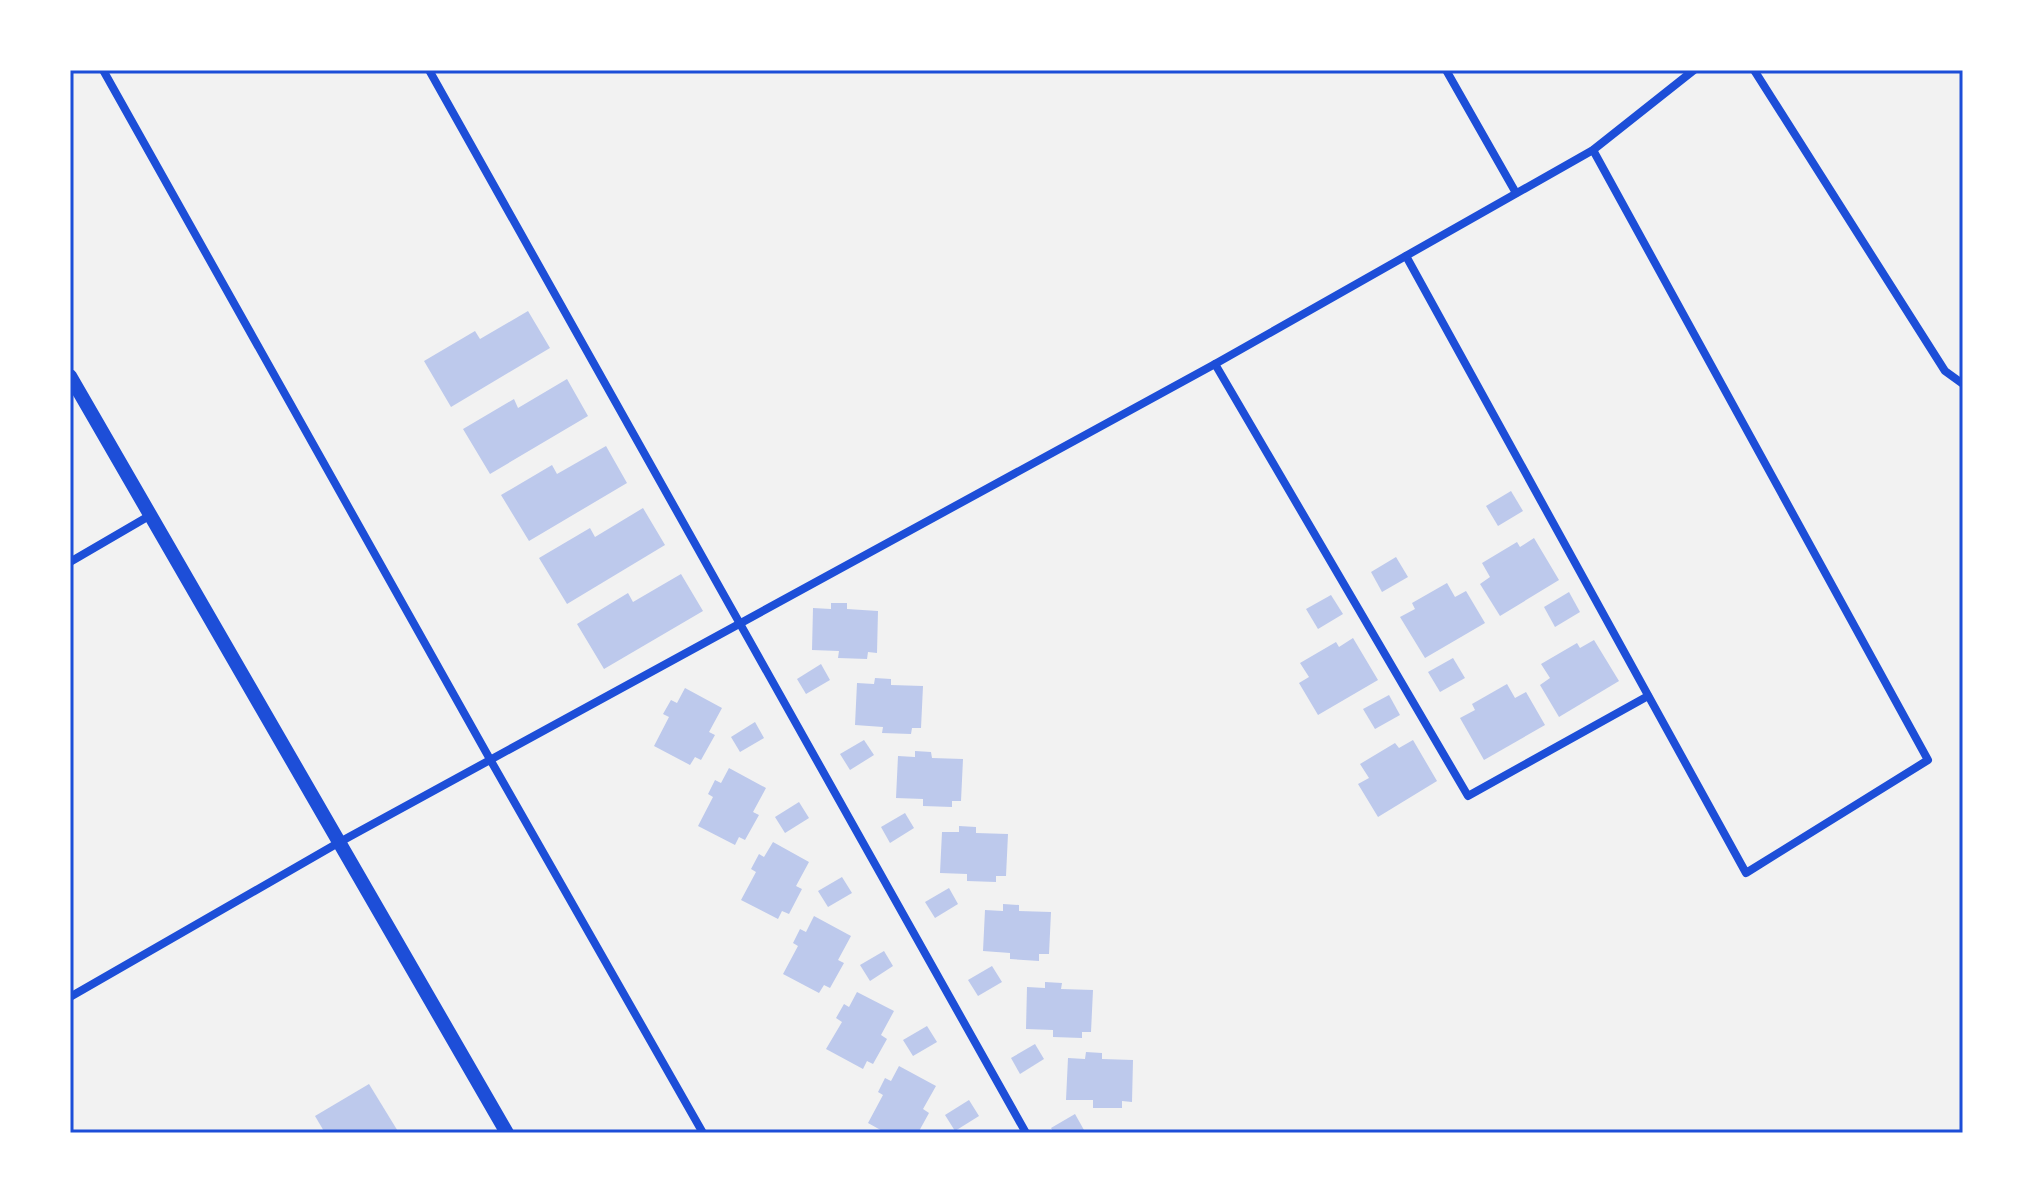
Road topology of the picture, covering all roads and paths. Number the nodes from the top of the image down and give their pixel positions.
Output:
1 (103, 70) edge
2 (429, 70) edge
3 (1446, 70) edge
4 (1694, 70) edge
5 (1754, 70) edge
6 (1593, 150) junction
7 (1516, 193) junction
8 (1406, 256) junction
9 (1215, 364) junction
10 (70, 376) edge
11 (1963, 384) edge
12 (149, 516) junction
13 (70, 562) edge
14 (741, 622) junction
15 (1648, 696) junction
16 (491, 761) junction
17 (338, 843) junction
18 (70, 997) edge
19 (507, 1133) edge
20 (703, 1133) edge
21 (1026, 1133) edge

1 - 16 street
2 - 14 street
3 - 7 street
4 - 6 street
5 - 11 street
6 - 7 street
6 - 15 street
7 - 8 street
8 - 9 street
8 - 15 street
9 - 14 street
9 - 15 street
10 - 12 street
12 - 13 street
12 - 17 street
14 - 16 street
14 - 21 street
16 - 17 street
16 - 20 street
17 - 18 street
17 - 19 street

